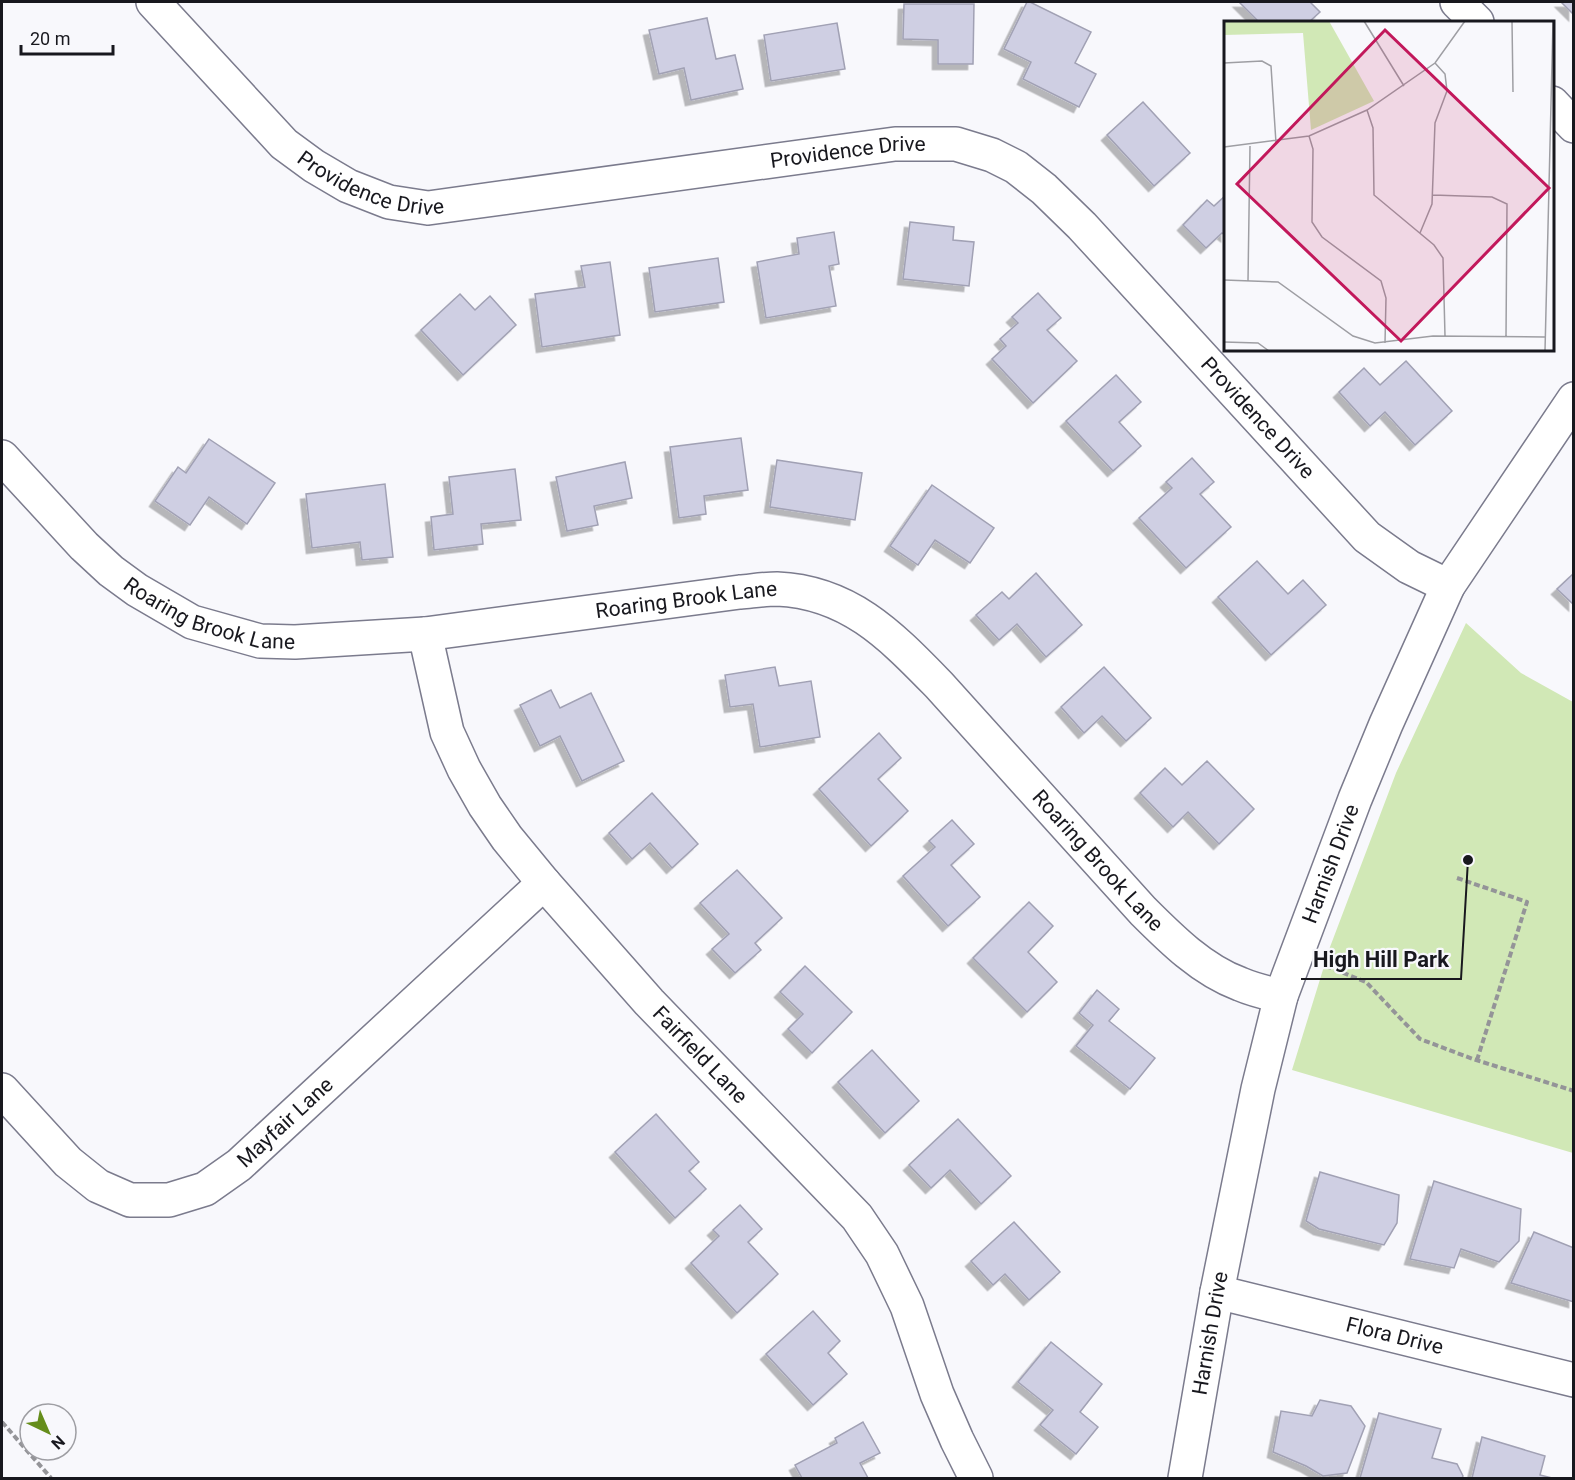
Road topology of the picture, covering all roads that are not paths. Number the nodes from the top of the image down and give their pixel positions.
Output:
1 (153, 2) edge
2 (1457, 2) edge
3 (1476, 21) edge
4 (1554, 106) edge
5 (1574, 126) edge
6 (1574, 399) edge
7 (2, 457) edge
8 (1448, 586) junction
9 (425, 634) junction
10 (544, 882) junction
11 (1281, 996) junction
12 (2, 1090) edge
13 (1217, 1292) junction
14 (1574, 1380) edge
15 (976, 1479) edge
16 (1185, 1479) edge

1 - 8 street, Providence Drive
2 - 3 street
4 - 5 street
6 - 8 street, Harnish Drive
7 - 9 street, Roaring Brook Lane
8 - 11 street, Harnish Drive
9 - 10 street, Fairfield Lane
9 - 11 street, Roaring Brook Lane
10 - 12 street, Mayfair Lane
10 - 15 street, Fairfield Lane
11 - 13 street, Harnish Drive
13 - 14 street, Flora Drive
13 - 16 street, Harnish Drive

